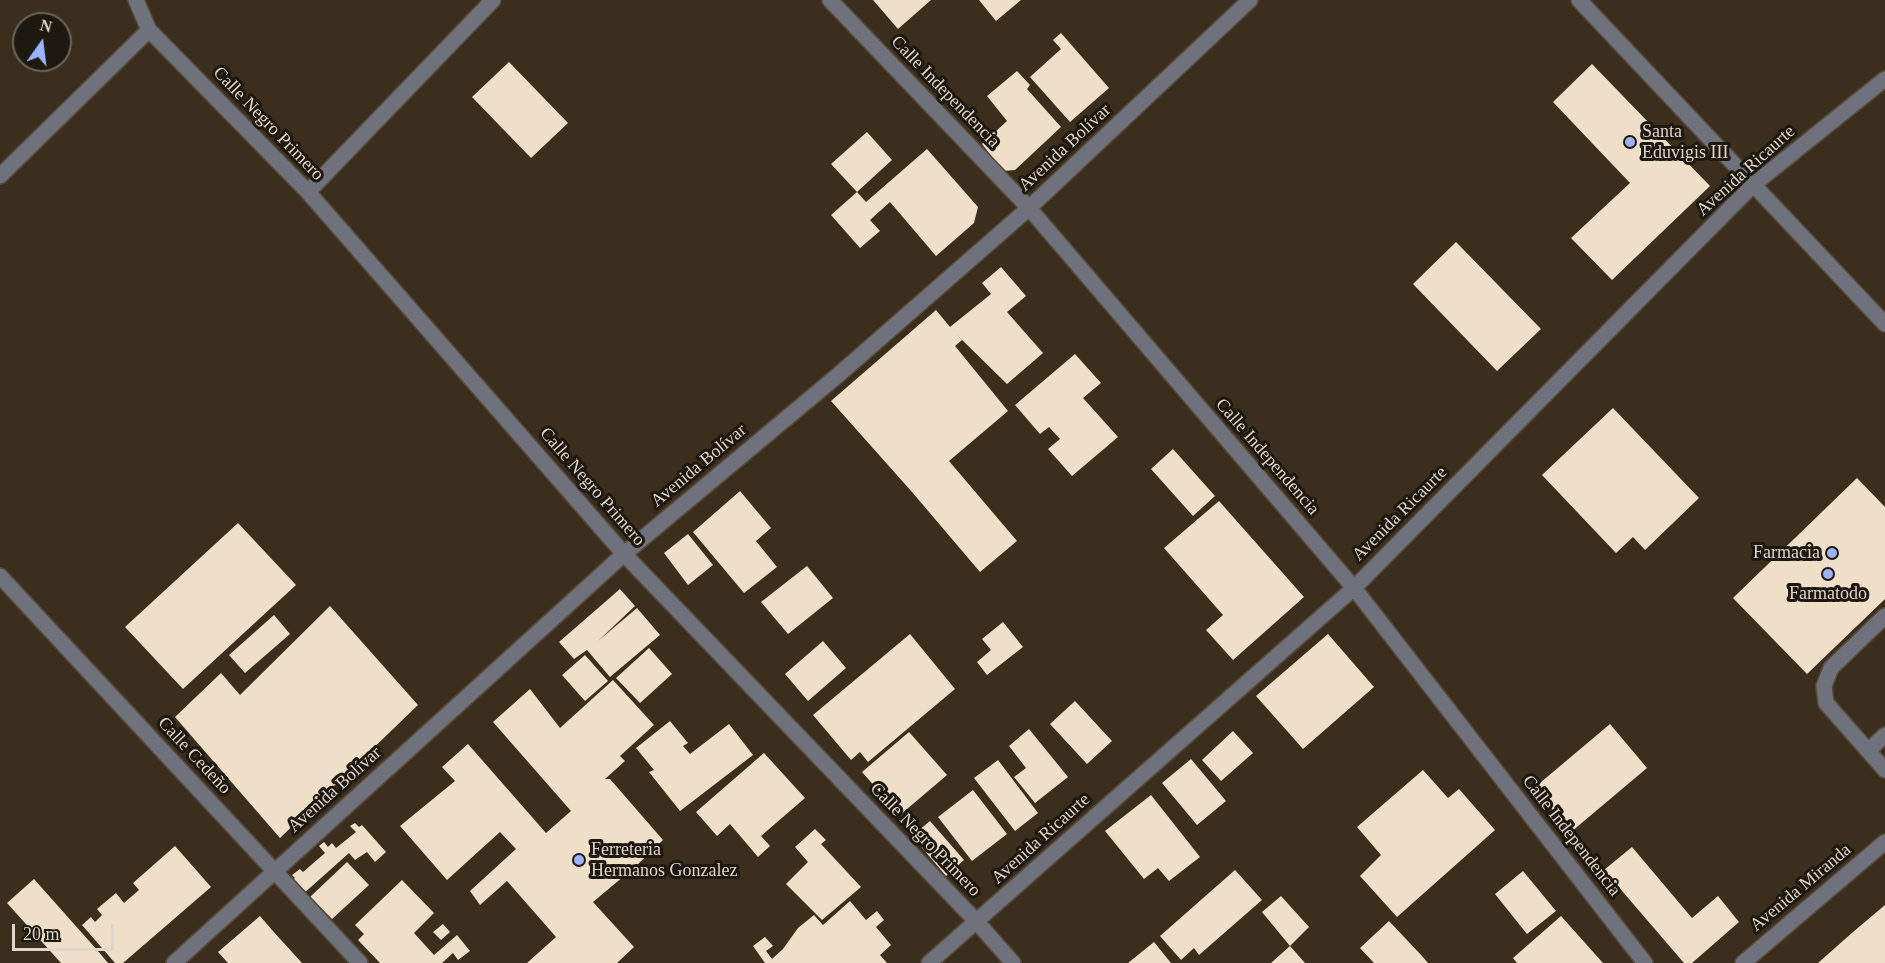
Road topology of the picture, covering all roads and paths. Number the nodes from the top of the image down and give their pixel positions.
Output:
1 (136, 0) edge
2 (493, 0) edge
3 (830, 0) edge
4 (1250, 0) edge
5 (1579, 0) edge
6 (148, 30) junction
7 (1885, 79) edge
8 (0, 176) edge
9 (1754, 185) junction
10 (308, 192) junction
11 (1029, 208) junction
12 (1885, 324) edge
13 (624, 554) junction
14 (0, 576) edge
15 (1354, 588) junction
16 (1885, 616) edge
17 (1885, 735) edge
18 (1868, 751) junction
19 (1885, 770) edge
20 (1885, 843) edge
21 (275, 871) junction
22 (977, 922) junction
23 (174, 963) edge
24 (360, 963) edge
25 (929, 963) edge
26 (1013, 963) edge
27 (1645, 963) edge
28 (1743, 963) edge

1 - 6 street
2 - 10 street
3 - 11 street, Calle Independencia
4 - 11 street, Avenida Bolívar
5 - 9 street
6 - 8 street
6 - 10 street, Calle Negro Primero
7 - 9 street, Avenida Ricaurte
9 - 12 street
9 - 15 street, Avenida Ricaurte
10 - 13 street, Calle Negro Primero
11 - 13 street, Avenida Bolívar
11 - 15 street, Calle Independencia
13 - 21 street, Avenida Bolívar
13 - 22 street, Calle Negro Primero
14 - 21 street, Calle Cedeño
15 - 22 street, Avenida Ricaurte
15 - 27 street, Calle Independencia
16 - 18 street
17 - 18 street
18 - 19 street
20 - 28 street, Avenida Miranda
21 - 23 street, Avenida Bolívar
21 - 24 street, Calle Cedeño
22 - 25 street, Avenida Ricaurte
22 - 26 street, Calle Negro Primero

